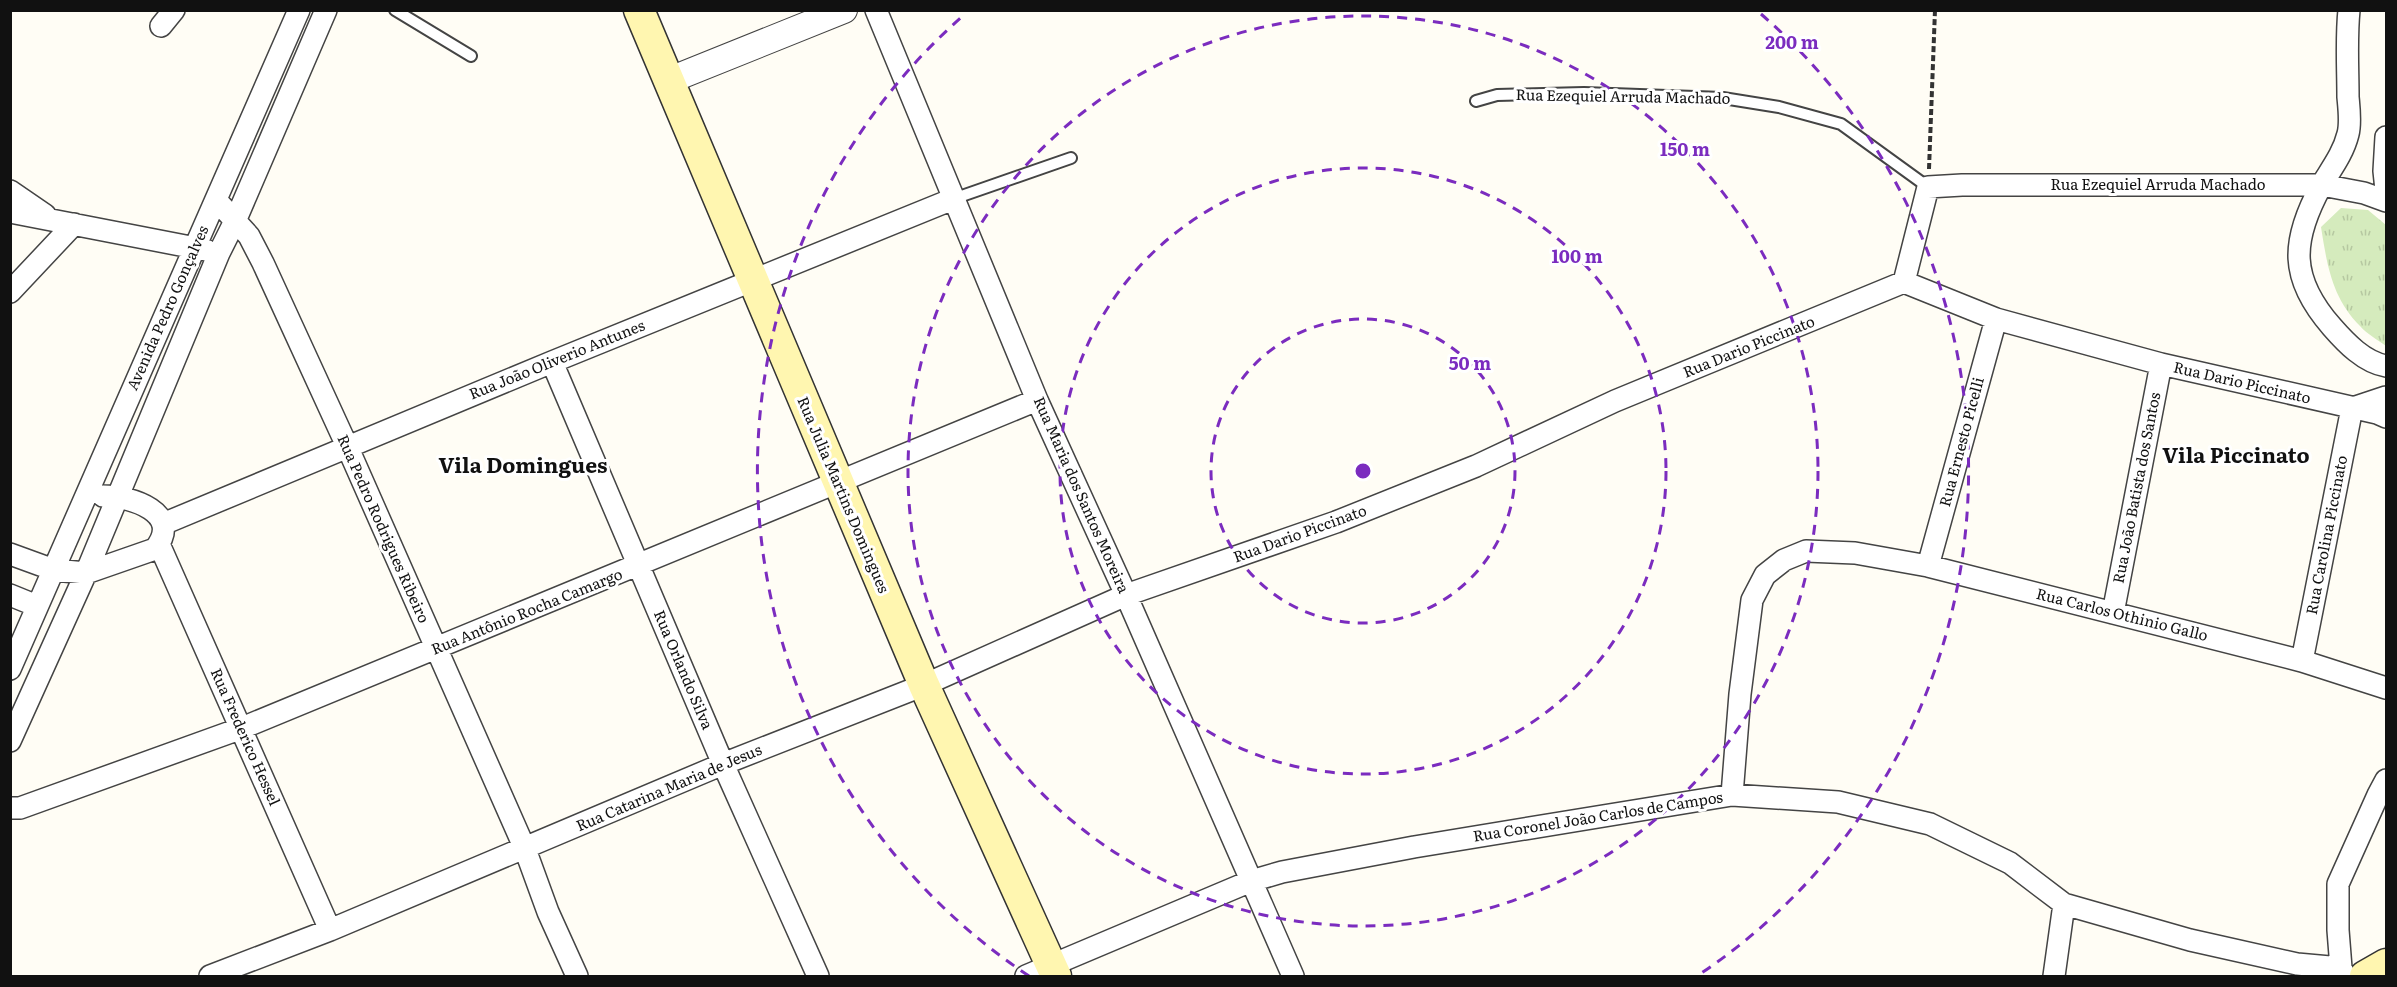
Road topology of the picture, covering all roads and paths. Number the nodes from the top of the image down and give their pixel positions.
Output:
1 (299, 10) edge
2 (326, 10) edge
3 (395, 10) edge
4 (639, 10) edge
5 (844, 10) edge
6 (876, 10) edge
7 (1935, 10) edge
8 (2349, 10) edge
9 (471, 56) dead end
10 (670, 80) junction
11 (1476, 101) dead end
12 (2386, 137) edge
13 (1071, 158) dead end
14 (2322, 185) junction
15 (1928, 187) junction
16 (2386, 190) edge
17 (10, 191) edge
18 (953, 199) junction
19 (217, 201) junction
20 (2386, 201) edge
21 (10, 212) edge
22 (51, 219) junction
23 (236, 219) junction
24 (74, 224) junction
25 (194, 247) junction
26 (219, 253) junction
27 (753, 280) junction
28 (1904, 282) junction
29 (10, 292) edge
30 (1996, 319) junction
31 (552, 362) junction
32 (2161, 364) junction
33 (2386, 366) edge
34 (2386, 397) edge
35 (1037, 400) junction
36 (2352, 408) junction
37 (2386, 417) edge
38 (347, 446) junction
39 (838, 483) junction
40 (85, 496) junction
41 (117, 496) junction
42 (161, 534) junction
43 (10, 554) edge
44 (639, 566) junction
45 (1928, 566) junction
46 (54, 570) junction
47 (86, 573) junction
48 (10, 595) edge
49 (1126, 595) junction
50 (37, 606) junction
51 (2113, 613) junction
52 (436, 649) junction
53 (2302, 661) junction
54 (10, 669) edge
55 (924, 685) junction
56 (2386, 688) edge
57 (242, 728) junction
58 (10, 741) edge
59 (723, 764) junction
60 (2386, 780) edge
61 (1732, 795) junction
62 (10, 808) edge
63 (525, 849) junction
64 (1251, 881) junction
65 (2064, 904) junction
66 (330, 930) junction
67 (2386, 964) edge
68 (1045, 973) edge
69 (2350, 974) edge
70 (210, 976) edge
71 (577, 976) edge
72 (818, 976) edge
73 (1293, 976) edge
74 (2054, 976) edge

1 - 19 street, Avenida Pedro Gonçalves
2 - 23 street, Avenida Pedro Gonçalves
3 - 9 lane
4 - 10 main road, Rua Julia Martins Domingues
5 - 10 street
6 - 18 street, Rua Maria dos Santos Moreira
7 - 15 path
8 - 14 street
10 - 27 main road, Rua Julia Martins Domingues
11 - 15 lane, Rua Ezequiel Arruda Machado
12 - 16 street
13 - 18 lane
14 - 15 street, Rua Ezequiel Arruda Machado
14 - 20 street, Rua Ezequiel Arruda Machado
14 - 33 street
15 - 28 street
17 - 22 street
18 - 27 street, Rua João Oliverio Antunes
18 - 35 street, Rua Maria dos Santos Moreira
19 - 23 street, Rua Pedro Rodrigues Ribeiro
19 - 25 street, Avenida Pedro Gonçalves
21 - 22 street
22 - 24 street
23 - 26 street, Avenida Pedro Gonçalves
23 - 38 street, Rua Pedro Rodrigues Ribeiro
24 - 25 street
24 - 29 street
25 - 26 street
25 - 40 street, Avenida Pedro Gonçalves
26 - 41 street, Avenida Pedro Gonçalves
27 - 31 street, Rua João Oliverio Antunes
27 - 39 main road, Rua Julia Martins Domingues
28 - 30 street, Rua Dario Piccinato
28 - 49 street, Rua Dario Piccinato
30 - 32 street, Rua Dario Piccinato
30 - 45 street, Rua Ernesto Picelli
31 - 38 street, Rua João Oliverio Antunes
31 - 44 street, Rua Orlando Silva
32 - 36 street, Rua Dario Piccinato
32 - 51 street, Rua João Batista dos Santos
34 - 36 street
35 - 39 street, Rua Antônio Rocha Camargo
35 - 49 street, Rua Maria dos Santos Moreira
36 - 37 street, Rua Dario Piccinato
36 - 53 street, Rua Carolina Piccinato
38 - 42 street, Rua João Oliverio Antunes
38 - 52 street, Rua Pedro Rodrigues Ribeiro
39 - 44 street, Rua Antônio Rocha Camargo
39 - 55 main road, Rua Julia Martins Domingues
40 - 41 street
40 - 46 street, Avenida Pedro Gonçalves
41 - 42 street
41 - 47 street, Avenida Pedro Gonçalves
42 - 47 street, Rua João Oliverio Antunes
42 - 57 street, Rua Frederico Hessel
43 - 46 street
44 - 52 street, Rua Antônio Rocha Camargo
44 - 59 street, Rua Orlando Silva
45 - 51 street, Rua Carlos Othinio Gallo
45 - 61 street, Rua Carlos Othinio Gallo
46 - 47 street
46 - 50 street, Avenida Pedro Gonçalves
47 - 58 street, Avenida Pedro Gonçalves
48 - 50 street
49 - 55 street, Rua Catarina Maria de Jesus
49 - 64 street, Rua Maria dos Santos Moreira
50 - 54 street, Avenida Pedro Gonçalves
51 - 53 street, Rua Carlos Othinio Gallo
52 - 57 street, Rua Antônio Rocha Camargo
52 - 63 street, Rua Pedro Rodrigues Ribeiro
53 - 56 street, Rua Carlos Othinio Gallo
55 - 59 street, Rua Catarina Maria de Jesus
55 - 68 main road, Rua Julia Martins Domingues
57 - 62 street, Rua Antônio Rocha Camargo
57 - 66 street, Rua Frederico Hessel
59 - 63 street, Rua Catarina Maria de Jesus
59 - 72 street, Rua Orlando Silva
60 - 69 street
61 - 64 street, Rua Coronel João Carlos de Campos
61 - 65 street, Rua Coronel João Carlos de Campos
63 - 66 street, Rua Catarina Maria de Jesus
63 - 71 street, Rua Pedro Rodrigues Ribeiro
64 - 68 street, Rua Coronel João Carlos de Campos
64 - 73 street, Rua Maria dos Santos Moreira
65 - 69 street, Rua Coronel João Carlos de Campos
65 - 74 street
66 - 70 street, Rua Catarina Maria de Jesus
67 - 69 main road

